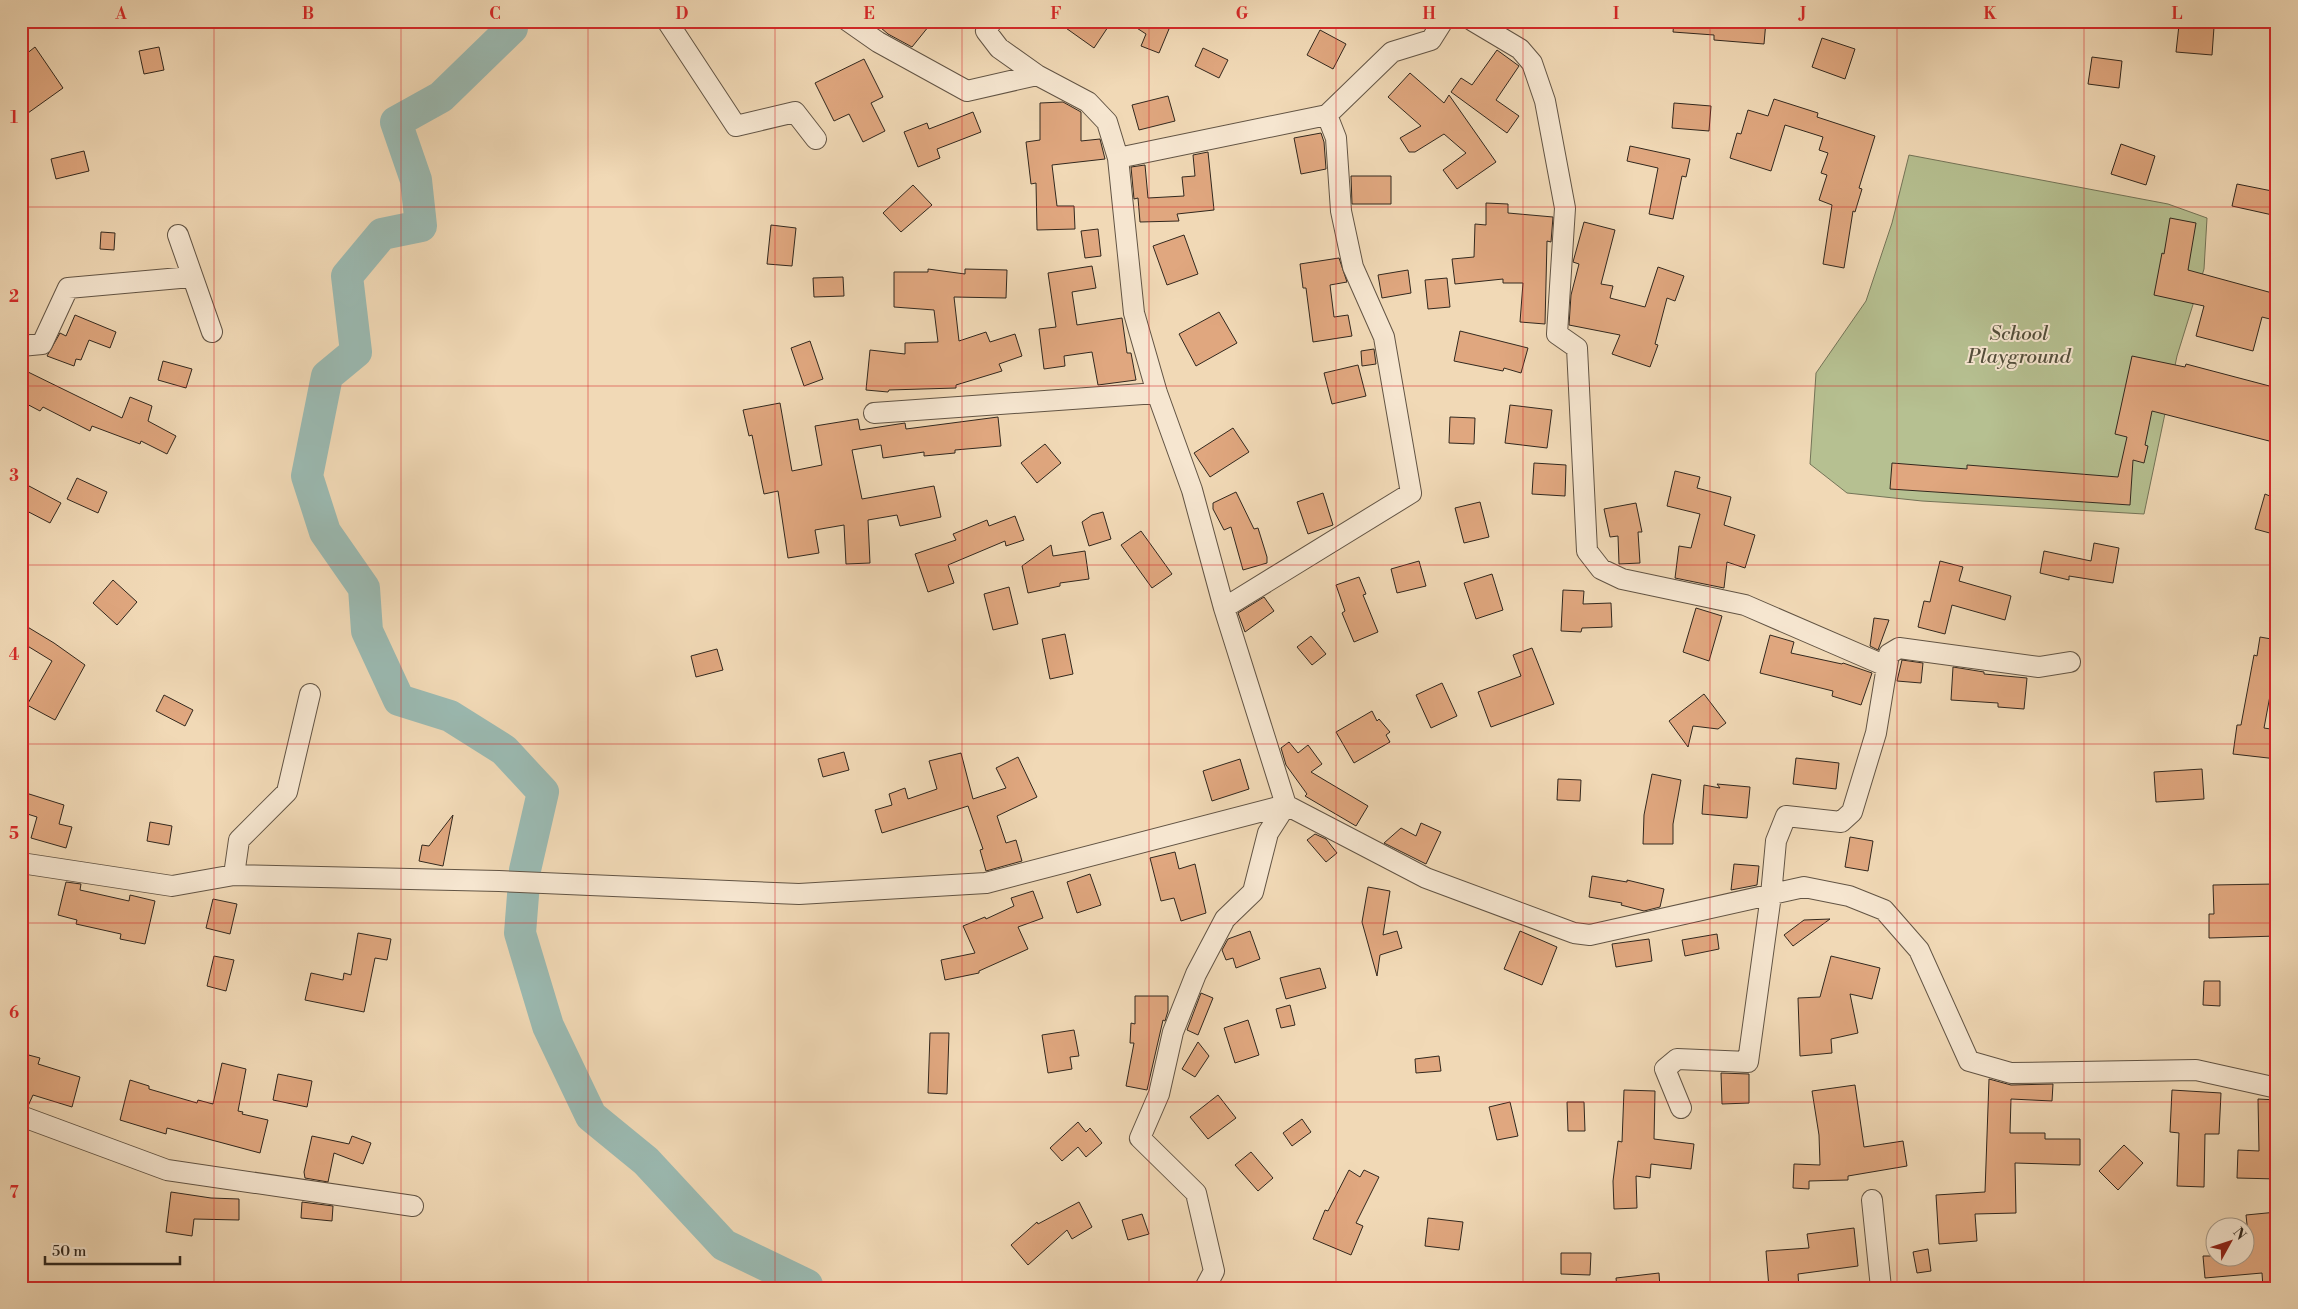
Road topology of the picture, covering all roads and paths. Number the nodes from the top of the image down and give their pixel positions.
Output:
1 (667, 21) edge
2 (848, 21) edge
3 (992, 21) edge
4 (1443, 21) edge
5 (1473, 21) edge
6 (1037, 75) junction
7 (1327, 115) junction
8 (816, 140) dead end
9 (1118, 158) junction
10 (178, 235) dead end
11 (191, 277) junction
12 (212, 332) dead end
13 (21, 346) edge
14 (1157, 393) junction
15 (874, 413) dead end
16 (1224, 608) junction
17 (2070, 662) dead end
18 (1886, 666) junction
19 (310, 694) dead end
20 (1286, 805) junction
21 (21, 863) edge
22 (234, 875) junction
23 (1771, 895) junction
24 (2277, 1088) edge
25 (1681, 1108) dead end
26 (21, 1116) edge
27 (1872, 1200) dead end
28 (413, 1206) dead end
29 (1205, 1288) edge
30 (1881, 1288) edge

1 - 8 street
2 - 6 street
3 - 6 street
4 - 7 street
5 - 18 street
6 - 9 street
7 - 9 street
7 - 16 street
9 - 14 street
10 - 11 street
11 - 12 street
11 - 13 street
14 - 15 street
14 - 16 street
16 - 20 street
17 - 18 street
18 - 23 street
19 - 22 street
20 - 22 street
20 - 23 street
20 - 29 street
21 - 22 street
23 - 24 street
23 - 25 street
26 - 28 street
27 - 30 street

